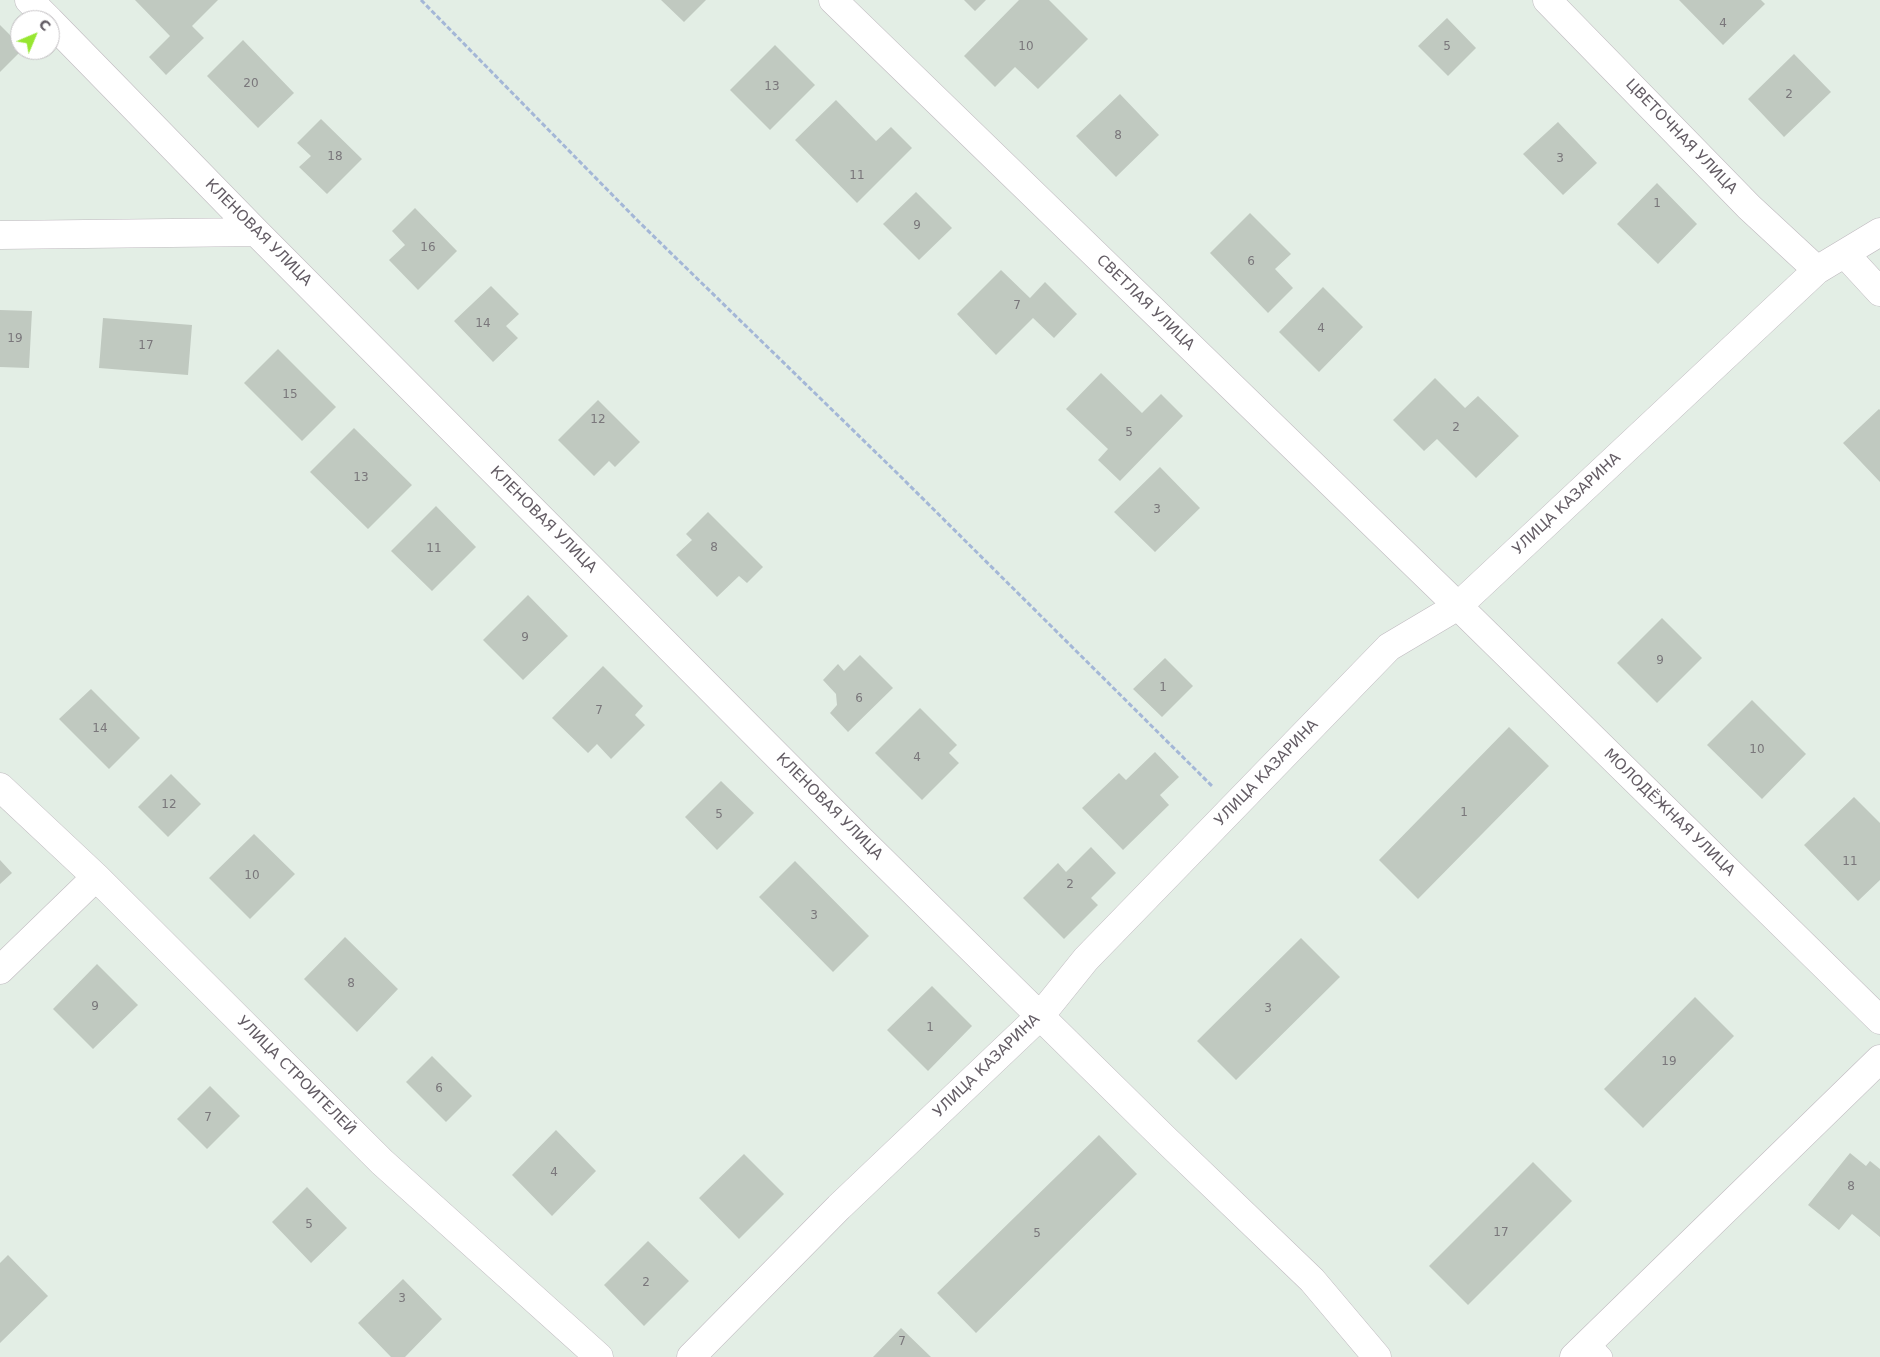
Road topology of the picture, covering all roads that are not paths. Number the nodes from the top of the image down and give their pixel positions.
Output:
1 (29, 0) edge
2 (833, 0) edge
3 (1547, 0) edge
4 (39, 10) edge
5 (60, 32) edge
6 (256, 232) junction
7 (1880, 232) edge
8 (0, 235) edge
9 (1845, 254) junction
10 (1817, 270) junction
11 (1880, 292) edge
12 (1458, 606) junction
13 (0, 787) edge
14 (96, 877) junction
15 (0, 970) edge
16 (1040, 1016) junction
17 (1880, 1020) edge
18 (1880, 1059) edge
19 (1589, 1352) edge
20 (600, 1357) edge
21 (691, 1357) edge
22 (1377, 1357) edge

1 - 4 street, КЛЕНОВАЯ УЛИЦА
2 - 12 street, СВЕТЛАЯ УЛИЦА
3 - 10 street, ЦВЕТОЧНАЯ УЛИЦА
5 - 6 street, КЛЕНОВАЯ УЛИЦА
6 - 8 street
6 - 16 street, КЛЕНОВАЯ УЛИЦА
7 - 9 street, УЛИЦА КАЗАРИНА
9 - 10 street, УЛИЦА КАЗАРИНА
9 - 11 street
10 - 12 street, УЛИЦА КАЗАРИНА
12 - 16 street, УЛИЦА КАЗАРИНА
12 - 17 street, МОЛОДЁЖНАЯ УЛИЦА
13 - 14 street, УЛИЦА СТРОИТЕЛЕЙ
14 - 15 street
14 - 20 street, УЛИЦА СТРОИТЕЛЕЙ
16 - 21 street, УЛИЦА КАЗАРИНА
16 - 22 street, КЛЕНОВАЯ УЛИЦА
18 - 19 street

